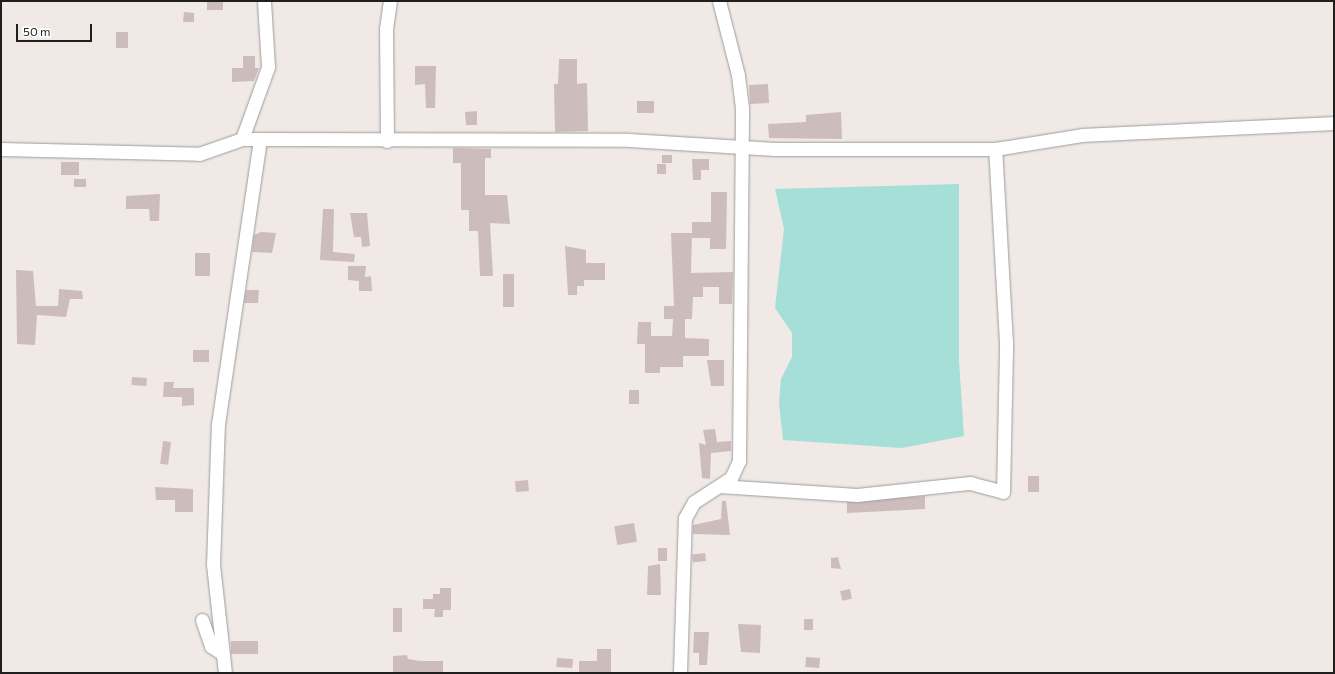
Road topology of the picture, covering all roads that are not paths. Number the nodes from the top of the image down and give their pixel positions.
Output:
1 (264, 1) edge
2 (390, 1) edge
3 (719, 1) edge
4 (1334, 123) edge
5 (242, 139) junction
6 (260, 140) junction
7 (387, 141) junction
8 (740, 146) junction
9 (1, 149) edge
10 (995, 150) junction
11 (719, 486) junction
12 (202, 620) dead end
13 (223, 654) junction
14 (225, 673) edge
15 (680, 673) edge

1 - 5 street
2 - 7 street
3 - 8 street
4 - 10 street
5 - 6 street
5 - 9 street
6 - 7 street
6 - 13 street
7 - 8 street
8 - 10 street
8 - 11 street
10 - 11 street
11 - 15 street
12 - 13 street
13 - 14 street

